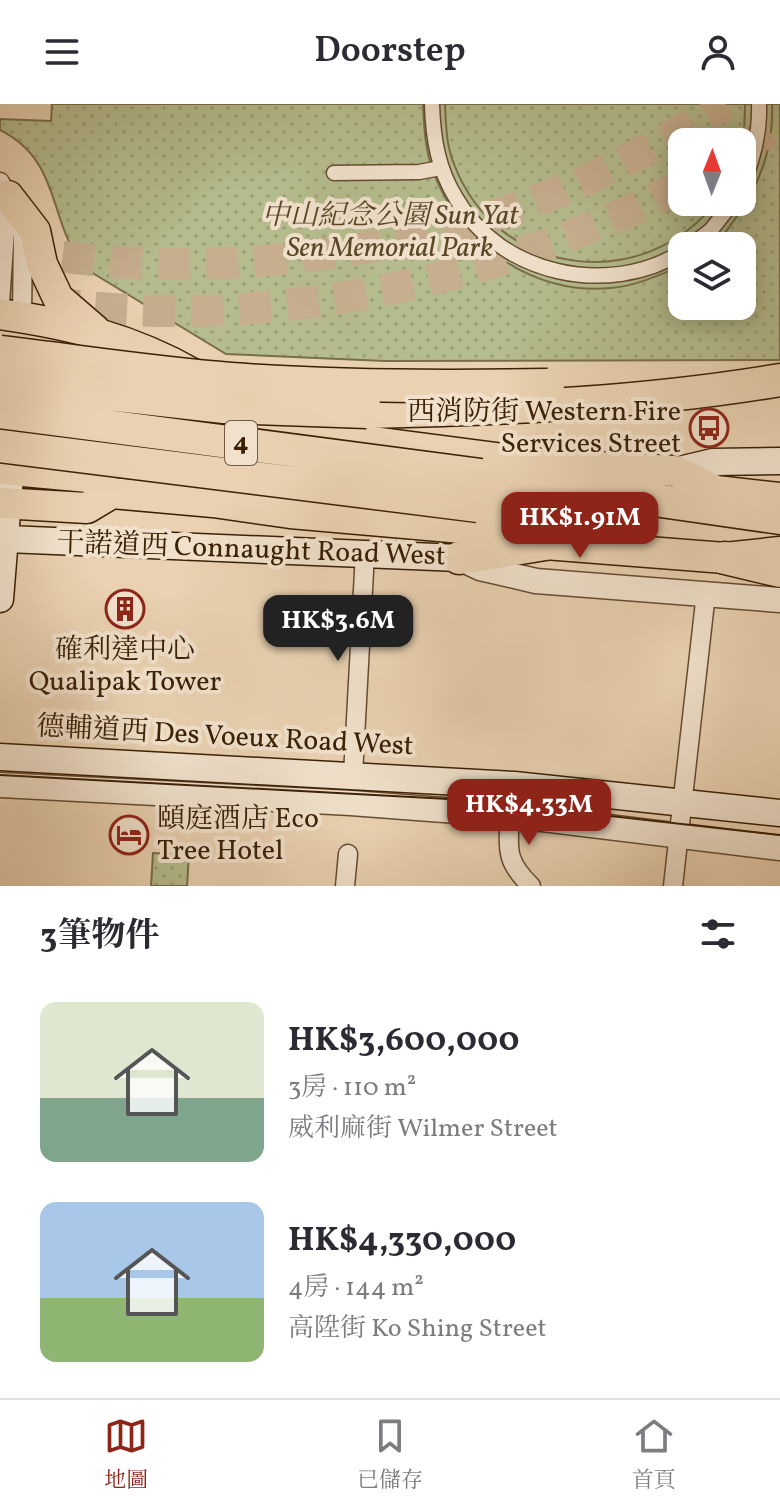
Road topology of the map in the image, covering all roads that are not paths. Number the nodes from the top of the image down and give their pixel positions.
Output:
1 (432, 104) edge
2 (759, 104) edge
3 (756, 141) edge
4 (441, 168) junction
5 (334, 173) dead end
6 (4, 189) edge
7 (722, 216) edge
8 (708, 232) edge
9 (668, 258) edge
10 (7, 311) edge
11 (96, 332) junction
12 (0, 352) edge
13 (780, 380) edge
14 (0, 382) edge
15 (0, 412) edge
16 (4, 461) edge
17 (780, 461) edge
18 (675, 471) junction
19 (112, 493) junction
20 (780, 498) edge
21 (4, 504) edge
22 (705, 510) junction
23 (780, 518) edge
24 (7, 539) junction
25 (545, 544) junction
26 (780, 552) edge
27 (365, 553) junction
28 (459, 558) junction
29 (725, 558) junction
30 (780, 571) edge
31 (706, 593) junction
32 (0, 599) edge
33 (780, 600) edge
34 (0, 757) edge
35 (353, 775) junction
36 (0, 785) edge
37 (682, 802) junction
38 (780, 813) edge
39 (510, 815) junction
40 (679, 836) junction
41 (780, 848) edge
42 (348, 854) dead end
43 (345, 886) edge
44 (531, 886) edge
45 (673, 886) edge

1 - 4 street
2 - 3 street
4 - 5 street
4 - 9 street
6 - 10 street
6 - 10 street
6 - 11 main road
7 - 8 street
10 - 11 main road
10 - 16 main road
11 - 18 main road
12 - 13 highway, bridge
13 - 14 highway, 4, bridge
15 - 22 highway, 4, bridge
16 - 19 main road, 干諾道西 Connaught Road West
16 - 21 main road
16 - 22 highway, bridge
17 - 18 main road
18 - 20 main road
19 - 21 main road, 干諾道西 Connaught Road West
19 - 25 main road, 干諾道西 Connaught Road West
21 - 24 main road
22 - 23 highway, 4
24 - 27 main road, 干諾道西 Connaught Road West
24 - 32 main road
25 - 28 highway
25 - 29 main road, 干諾道西 Connaught Road West
26 - 29 main road, 干諾道西 Connaught Road West
27 - 28 main road, 干諾道西 Connaught Road West
27 - 35 street
28 - 31 street, 干諾道西 Connaught Road West
29 - 30 highway
31 - 33 street, 干諾道西 Connaught Road West
31 - 37 street
34 - 35 main road, 德輔道西 Des Voeux Road West
35 - 37 main road, 德輔道西 Des Voeux Road West
36 - 39 street
37 - 38 main road, 德輔道西 Des Voeux Road West
37 - 40 street
39 - 40 street
39 - 44 street
40 - 41 street
40 - 45 street
42 - 43 street

